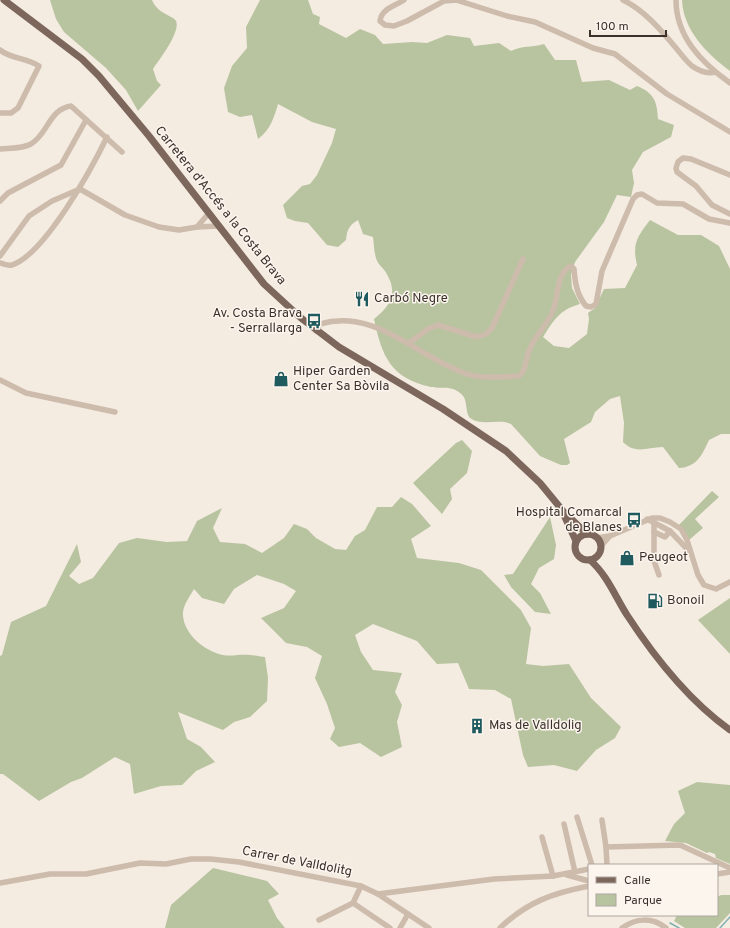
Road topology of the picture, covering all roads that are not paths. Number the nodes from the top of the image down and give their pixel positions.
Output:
1 (4, 0) edge
2 (404, 0) edge
3 (623, 0) edge
4 (676, 0) edge
5 (0, 50) edge
6 (715, 72) junction
7 (730, 83) edge
8 (0, 113) edge
9 (86, 120) junction
10 (730, 132) edge
11 (108, 137) junction
12 (0, 149) edge
13 (122, 152) dead end
14 (730, 175) edge
15 (80, 189) junction
16 (0, 201) edge
17 (209, 213) junction
18 (730, 214) edge
19 (730, 224) edge
20 (219, 226) junction
21 (197, 227) junction
22 (0, 256) edge
23 (523, 259) dead end
24 (0, 263) edge
25 (316, 331) junction
26 (409, 343) junction
27 (0, 380) edge
28 (115, 412) dead end
29 (563, 511) junction
30 (660, 518) junction
31 (647, 520) junction
32 (654, 524) junction
33 (670, 531) junction
34 (654, 532) junction
35 (587, 534) junction
36 (610, 536) junction
37 (597, 538) junction
38 (576, 541) junction
39 (601, 546) junction
40 (691, 553) junction
41 (598, 554) junction
42 (590, 560) junction
43 (604, 574) junction
44 (659, 575) dead end
45 (730, 582) edge
46 (730, 730) edge
47 (576, 817) dead end
48 (602, 820) dead end
49 (564, 824) dead end
50 (542, 837) dead end
51 (606, 847) junction
52 (592, 864) edge
53 (607, 864) edge
54 (730, 868) edge
55 (588, 870) edge
56 (576, 872) junction
57 (730, 872) edge
58 (565, 874) junction
59 (718, 874) edge
60 (553, 876) junction
61 (588, 880) edge
62 (0, 883) edge
63 (361, 886) junction
64 (588, 886) edge
65 (378, 894) junction
66 (352, 904) junction
67 (408, 914) junction
68 (319, 920) dead end
69 (390, 928) edge
70 (400, 928) edge
71 (429, 928) edge
72 (500, 928) edge
73 (622, 928) edge
74 (666, 928) edge

1 - 17 main road, Carretera d'Accés a la Costa Brava
2 - 10 street
3 - 6 street
4 - 6 street
5 - 8 street
6 - 7 street
9 - 11 street
9 - 12 street
9 - 16 street
11 - 13 street
11 - 15 street
14 - 18 street
15 - 21 street
15 - 22 street
15 - 24 street
17 - 20 main road, Carretera d'Accés a la Costa Brava
17 - 21 street
19 - 26 street
20 - 21 street
20 - 25 main road, Carretera d'Accés a la Costa Brava
23 - 26 street
25 - 26 street
25 - 29 main road, Carretera d'Accés a la Costa Brava
27 - 28 street
29 - 35 main road, Carretera d'Accés a la Costa Brava
29 - 38 main road, Carretera d'Accés a la Costa Brava
30 - 31 street
30 - 32 street
30 - 40 street
31 - 32 street
31 - 36 street
32 - 33 street
32 - 34 street
33 - 34 street
33 - 40 street
34 - 44 street
35 - 37 main road
35 - 38 main road
36 - 37 street
36 - 39 street
37 - 39 main road
38 - 42 main road
39 - 41 main road
40 - 45 street
41 - 42 main road
41 - 43 main road
42 - 43 main road
43 - 46 main road
47 - 52 street
48 - 51 street
49 - 56 street
50 - 60 street
51 - 53 street
51 - 54 street
55 - 56 street
56 - 58 street
57 - 59 street
58 - 60 street
58 - 61 street
60 - 65 street
62 - 63 street, Carrer de Valldolitg
63 - 65 street, Carrer de Valldolitg
63 - 66 street
64 - 72 street
65 - 67 street, Carrer de Valldolitg
66 - 68 street
66 - 69 street
67 - 70 street
67 - 71 street, Carrer de Valldolitg
73 - 74 street

